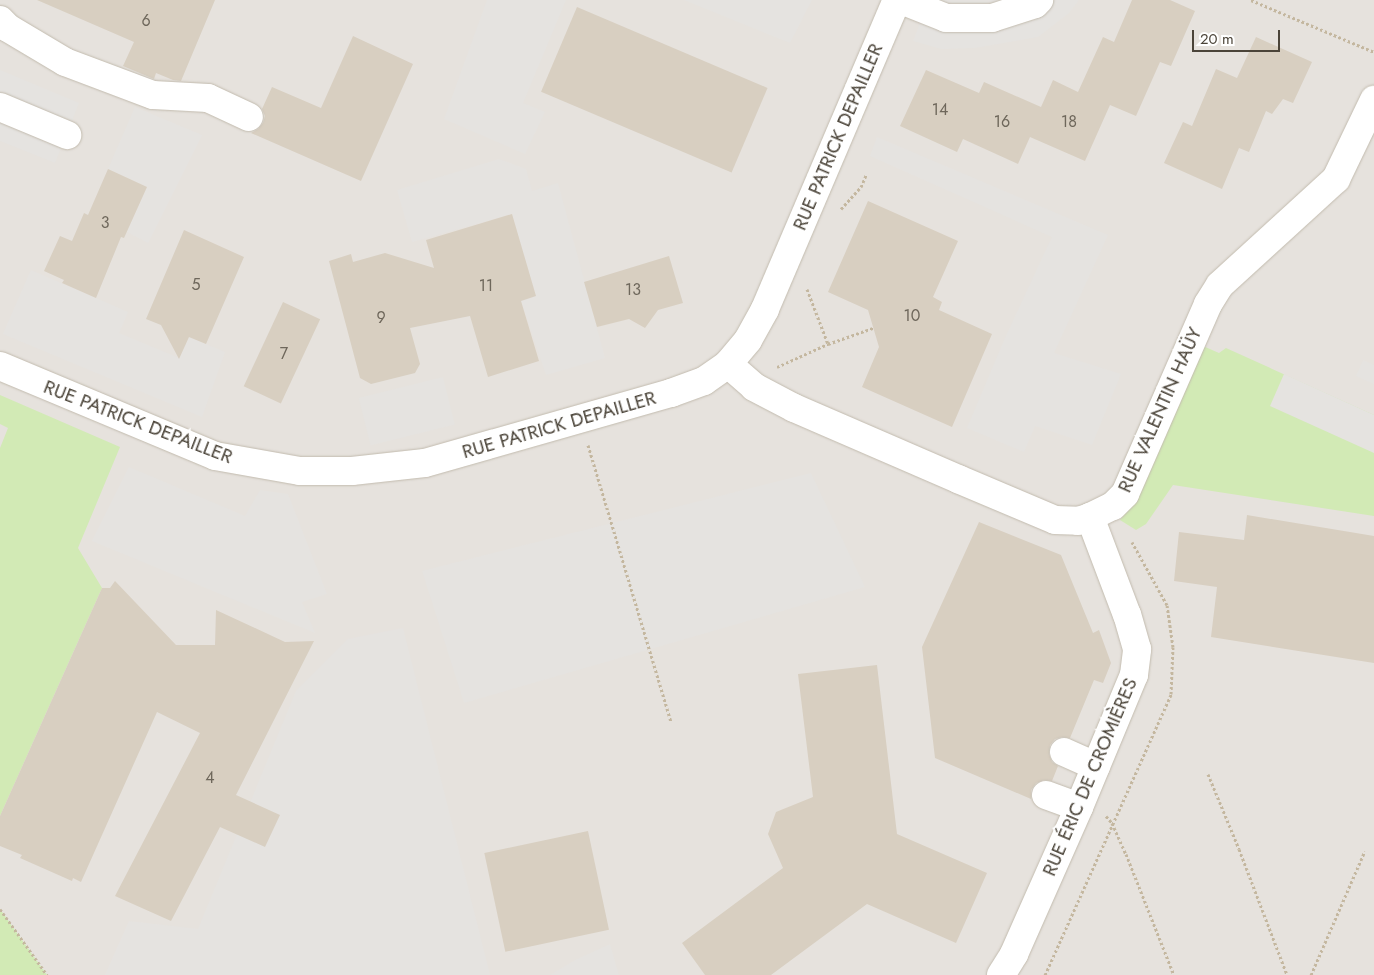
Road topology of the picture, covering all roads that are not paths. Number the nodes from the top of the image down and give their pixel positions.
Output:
1 (896, 0) edge
2 (901, 0) edge
3 (1040, 0) edge
4 (0, 20) edge
5 (1374, 100) edge
6 (0, 107) edge
7 (250, 117) dead end
8 (67, 135) dead end
9 (728, 364) junction
10 (0, 366) edge
11 (1090, 517) junction
12 (1064, 752) dead end
13 (1096, 766) junction
14 (1046, 795) dead end
15 (1079, 807) junction
16 (1001, 975) edge

1 - 9 street, RUE PATRICK DEPAILLER
2 - 3 street
4 - 7 street
5 - 11 street, RUE VALENTIN HAÜY
6 - 8 street
9 - 10 street, RUE PATRICK DEPAILLER
9 - 11 street, RUE VALENTIN HAÜY
11 - 13 street, RUE ÉRIC DE CROMIÈRES
12 - 13 street
13 - 15 street, RUE ÉRIC DE CROMIÈRES
14 - 15 street
15 - 16 street, RUE ÉRIC DE CROMIÈRES

